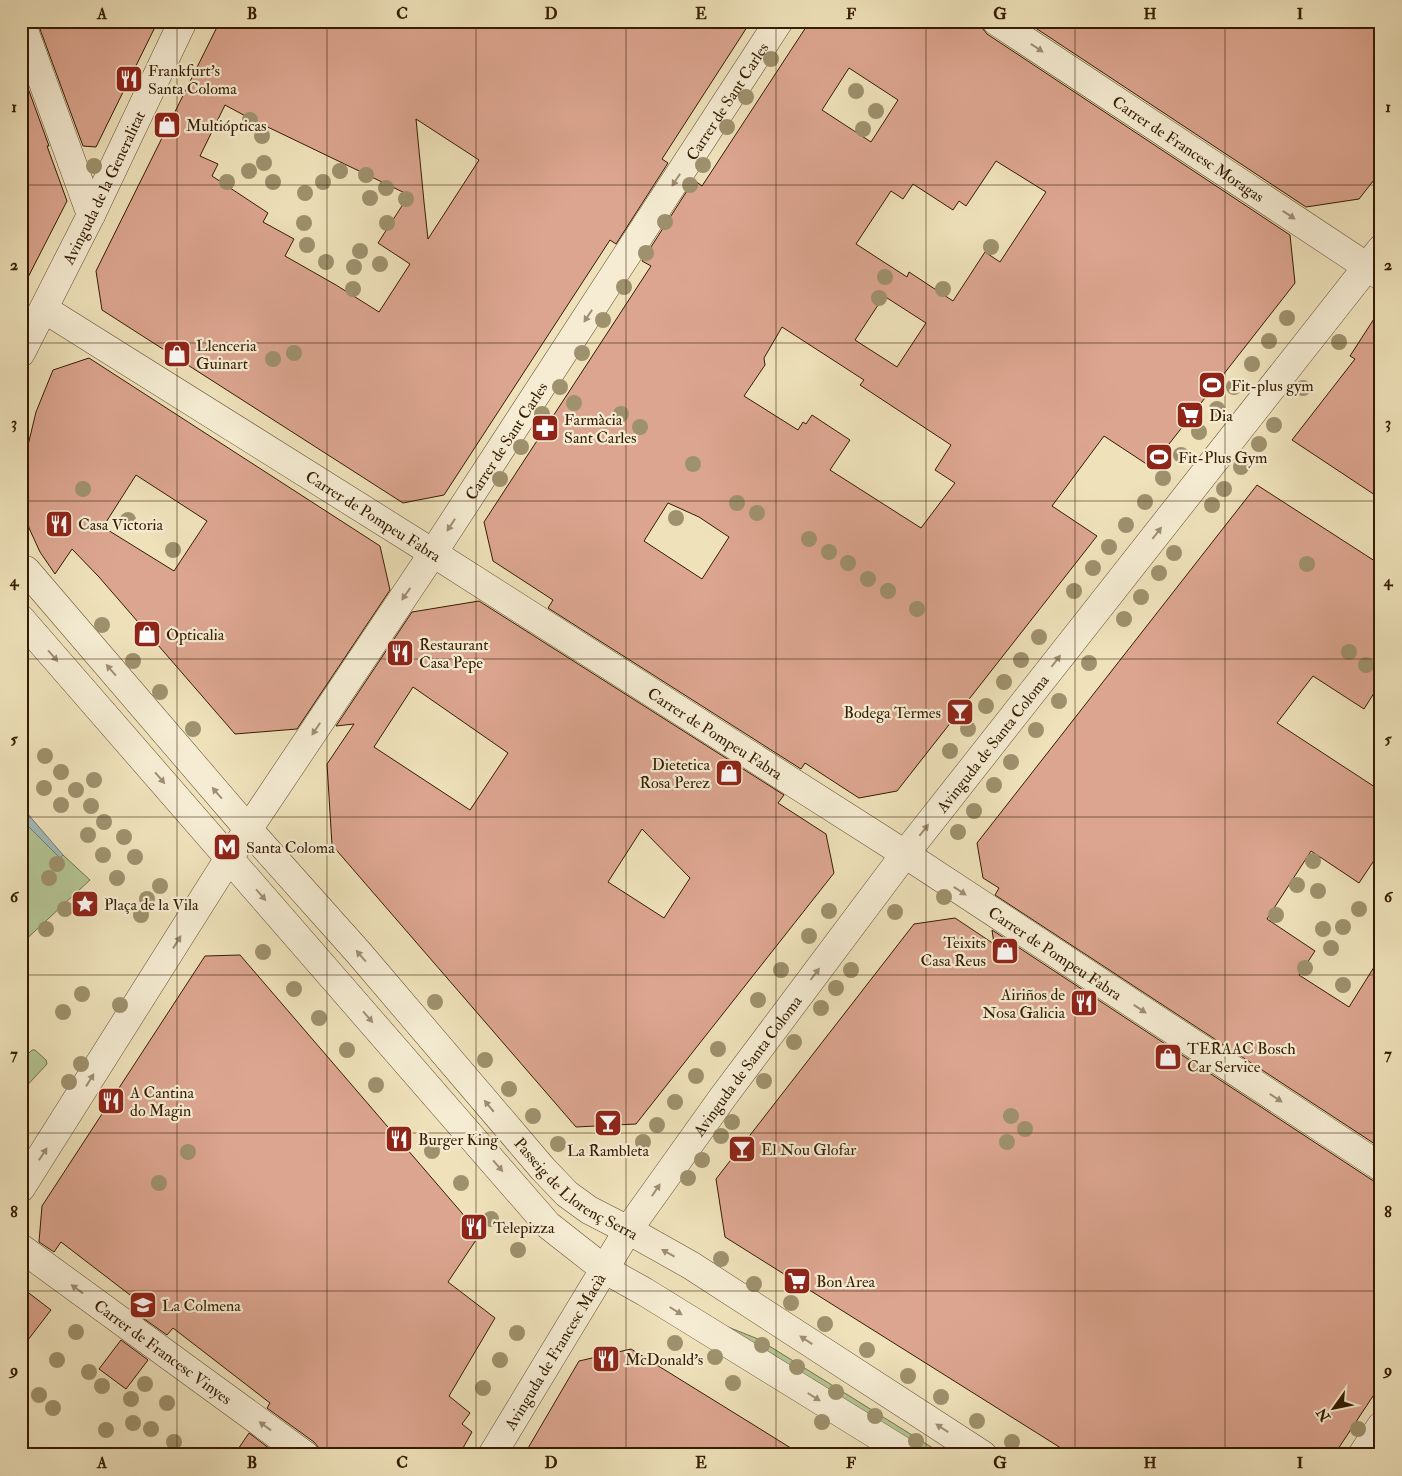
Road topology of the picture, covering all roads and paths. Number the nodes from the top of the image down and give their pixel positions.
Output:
1 (183, 21) edge
2 (779, 21) edge
3 (996, 21) edge
4 (21, 22) edge
5 (91, 215) junction
6 (1376, 264) edge
7 (44, 309) junction
8 (21, 353) edge
9 (433, 554) junction
10 (21, 569) edge
11 (21, 619) edge
12 (249, 830) junction
13 (905, 854) junction
14 (229, 858) junction
15 (1381, 1167) edge
16 (21, 1188) edge
17 (21, 1248) edge
18 (617, 1249) junction
19 (1381, 1426) edge
20 (304, 1455) edge
21 (492, 1455) edge
22 (909, 1455) edge
23 (983, 1455) edge
24 (1362, 1455) edge

1 - 5 street, Avinguda de la Generalitat
2 -> 9 street, Carrer de Sant Carles
3 -> 6 street, Carrer de Francesc Moragas
4 - 5 street
5 - 7 street, Avinguda de la Generalitat
13 -> 6 street, Avinguda de Santa Coloma
7 - 8 street, Avinguda de la Generalitat
7 - 9 street, Carrer de Pompeu Fabra
9 -> 12 street, Carrer de Sant Carles
9 - 13 street, Carrer de Pompeu Fabra
12 -> 10 street
11 -> 14 street
12 - 14 street, Carrer de Sant Carles
18 -> 12 street, Passeig de Llorenç Serra
13 -> 15 street, Carrer de Pompeu Fabra
18 -> 13 street, Avinguda de Santa Coloma
16 -> 14 street
14 -> 18 street, Passeig de Llorenç Serra
20 -> 17 street, Carrer de Francesc Vinyes
18 - 21 street, Avinguda de Francesc Macià
18 -> 22 street, Passeig de Llorenç Serra
23 -> 18 street, Passeig de Llorenç Serra
19 - 24 street

